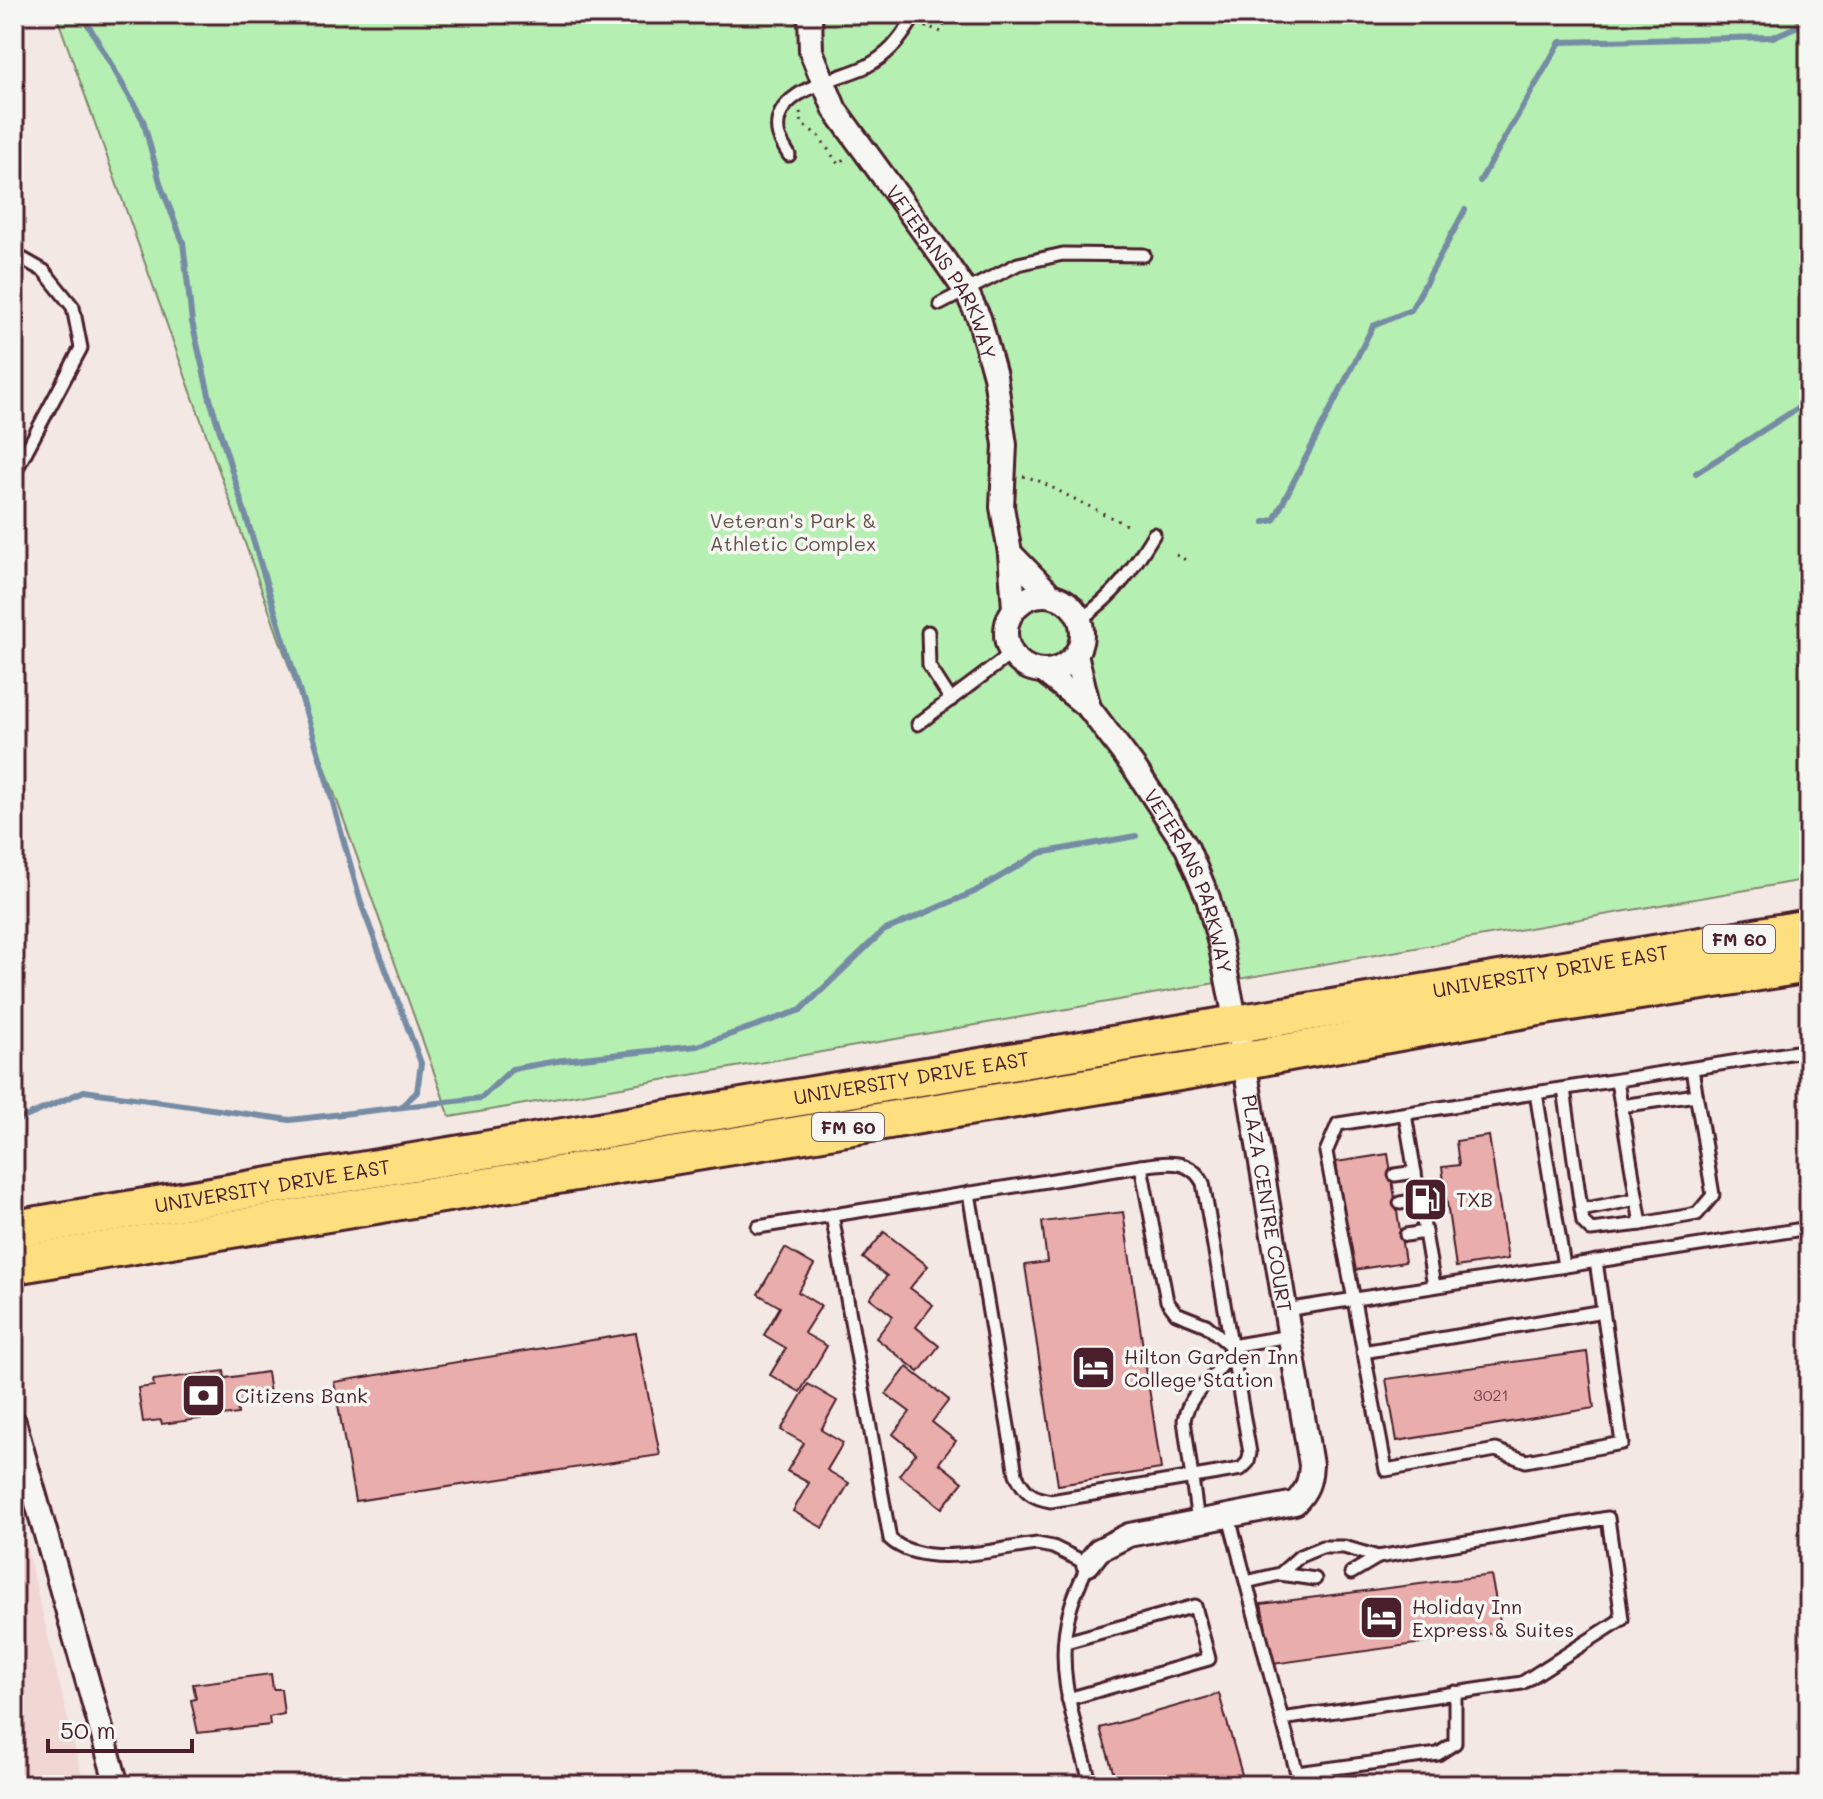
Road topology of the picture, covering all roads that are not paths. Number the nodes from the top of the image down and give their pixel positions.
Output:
1 (810, 14) edge
2 (911, 22) dead end
3 (823, 81) junction
4 (789, 155) dead end
5 (14, 254) edge
6 (1144, 255) dead end
7 (967, 293) junction
8 (940, 304) dead end
9 (14, 474) edge
10 (1154, 534) dead end
11 (1010, 553) junction
12 (1051, 595) junction
13 (1014, 608) junction
14 (1080, 620) junction
15 (928, 632) dead end
16 (1011, 654) junction
17 (1076, 654) junction
18 (1044, 672) junction
19 (951, 700) junction
20 (1089, 708) junction
21 (918, 724) dead end
22 (1809, 928) edge
23 (1808, 969) edge
24 (1236, 1024) junction
25 (1809, 1050) edge
26 (1243, 1061) junction
27 (1692, 1069) junction
28 (1617, 1081) junction
29 (1564, 1089) junction
30 (1536, 1093) junction
31 (1696, 1095) junction
32 (1621, 1106) junction
33 (1405, 1114) junction
34 (1141, 1166) junction
35 (1415, 1172) junction
36 (1395, 1175) dead end
37 (1346, 1182) dead end
38 (1331, 1184) junction
39 (969, 1193) junction
40 (1637, 1199) junction
41 (1419, 1200) junction
42 (1400, 1203) dead end
43 (1581, 1210) junction
44 (1351, 1211) dead end
45 (1337, 1213) junction
46 (832, 1215) junction
47 (1641, 1224) junction
48 (758, 1227) dead end
49 (1809, 1228) edge
50 (14, 1229) edge
51 (1425, 1232) junction
52 (1406, 1235) dead end
53 (1357, 1242) dead end
54 (1342, 1244) junction
55 (1596, 1261) junction
56 (14, 1265) edge
57 (1564, 1266) junction
58 (1434, 1286) junction
59 (1352, 1300) junction
60 (1285, 1310) junction
61 (1603, 1311) junction
62 (1289, 1336) junction
63 (1231, 1346) junction
64 (1363, 1352) junction
65 (14, 1422) edge
66 (1192, 1477) junction
67 (24, 1494) edge
68 (1229, 1517) junction
69 (1198, 1522) junction
70 (1378, 1557) junction
71 (1088, 1564) junction
72 (1351, 1573) dead end
73 (1280, 1574) junction
74 (1315, 1579) dead end
75 (1246, 1582) junction
76 (1066, 1642) junction
77 (1455, 1692) junction
78 (1068, 1699) junction
79 (1282, 1719) junction
80 (117, 1785) edge
81 (1091, 1785) edge

1 - 3 street, VETERANS PARKWAY
2 - 3 lane
3 - 4 lane
3 - 7 street, VETERANS PARKWAY
5 - 9 lane
6 - 7 lane
7 - 8 lane
7 - 11 street, VETERANS PARKWAY
10 - 14 lane
11 - 12 street
11 - 13 street, VETERANS PARKWAY
12 - 13 street
12 - 14 street
13 - 16 street
14 - 17 street
15 - 19 lane
16 - 18 street
16 - 19 lane
17 - 18 street
17 - 20 street, VETERANS PARKWAY
18 - 20 street, VETERANS PARKWAY
19 - 21 lane
20 - 24 street, VETERANS PARKWAY
22 - 24 main road, UNIVERSITY DRIVE EAST / FM 60
23 - 26 main road, UNIVERSITY DRIVE EAST / FM 60
24 - 26 street, VETERANS PARKWAY
24 - 50 main road, UNIVERSITY DRIVE EAST / FM 60
25 - 27 lane
26 - 56 main road, UNIVERSITY DRIVE EAST / FM 60
26 - 60 street, PLAZA CENTRE COURT
27 - 28 lane
27 - 31 lane
28 - 29 lane
28 - 32 lane
29 - 30 lane
29 - 43 lane
30 - 33 lane
30 - 57 lane
31 - 32 lane
31 - 47 lane
32 - 40 lane
33 - 35 lane
33 - 38 lane
34 - 39 lane
34 - 63 lane
34 - 63 lane
35 - 36 lane
35 - 41 lane
37 - 38 lane
38 - 45 lane
39 - 46 lane
39 - 66 lane
40 - 43 lane
40 - 47 lane
41 - 42 lane
41 - 51 lane
43 - 47 lane
44 - 45 lane
45 - 54 lane
46 - 48 lane
46 - 71 lane
49 - 55 lane
51 - 52 lane
51 - 58 lane
53 - 54 lane
54 - 59 lane
55 - 57 lane
55 - 61 lane
57 - 58 lane
58 - 59 lane
59 - 60 lane
59 - 64 lane
60 - 62 street, PLAZA CENTRE COURT
61 - 64 lane
61 - 64 lane
62 - 63 lane
62 - 68 street, PLAZA CENTRE COURT
63 - 66 lane
63 - 66 lane
65 - 67 street
66 - 69 lane
67 - 80 street
68 - 69 street, PLAZA CENTRE COURT
68 - 75 lane
69 - 71 street, PLAZA CENTRE COURT
70 - 72 lane
70 - 73 lane
70 - 77 lane
71 - 76 lane
73 - 74 lane
73 - 75 lane
75 - 79 lane
76 - 78 lane
76 - 78 lane
77 - 79 lane
77 - 79 lane
78 - 81 lane

